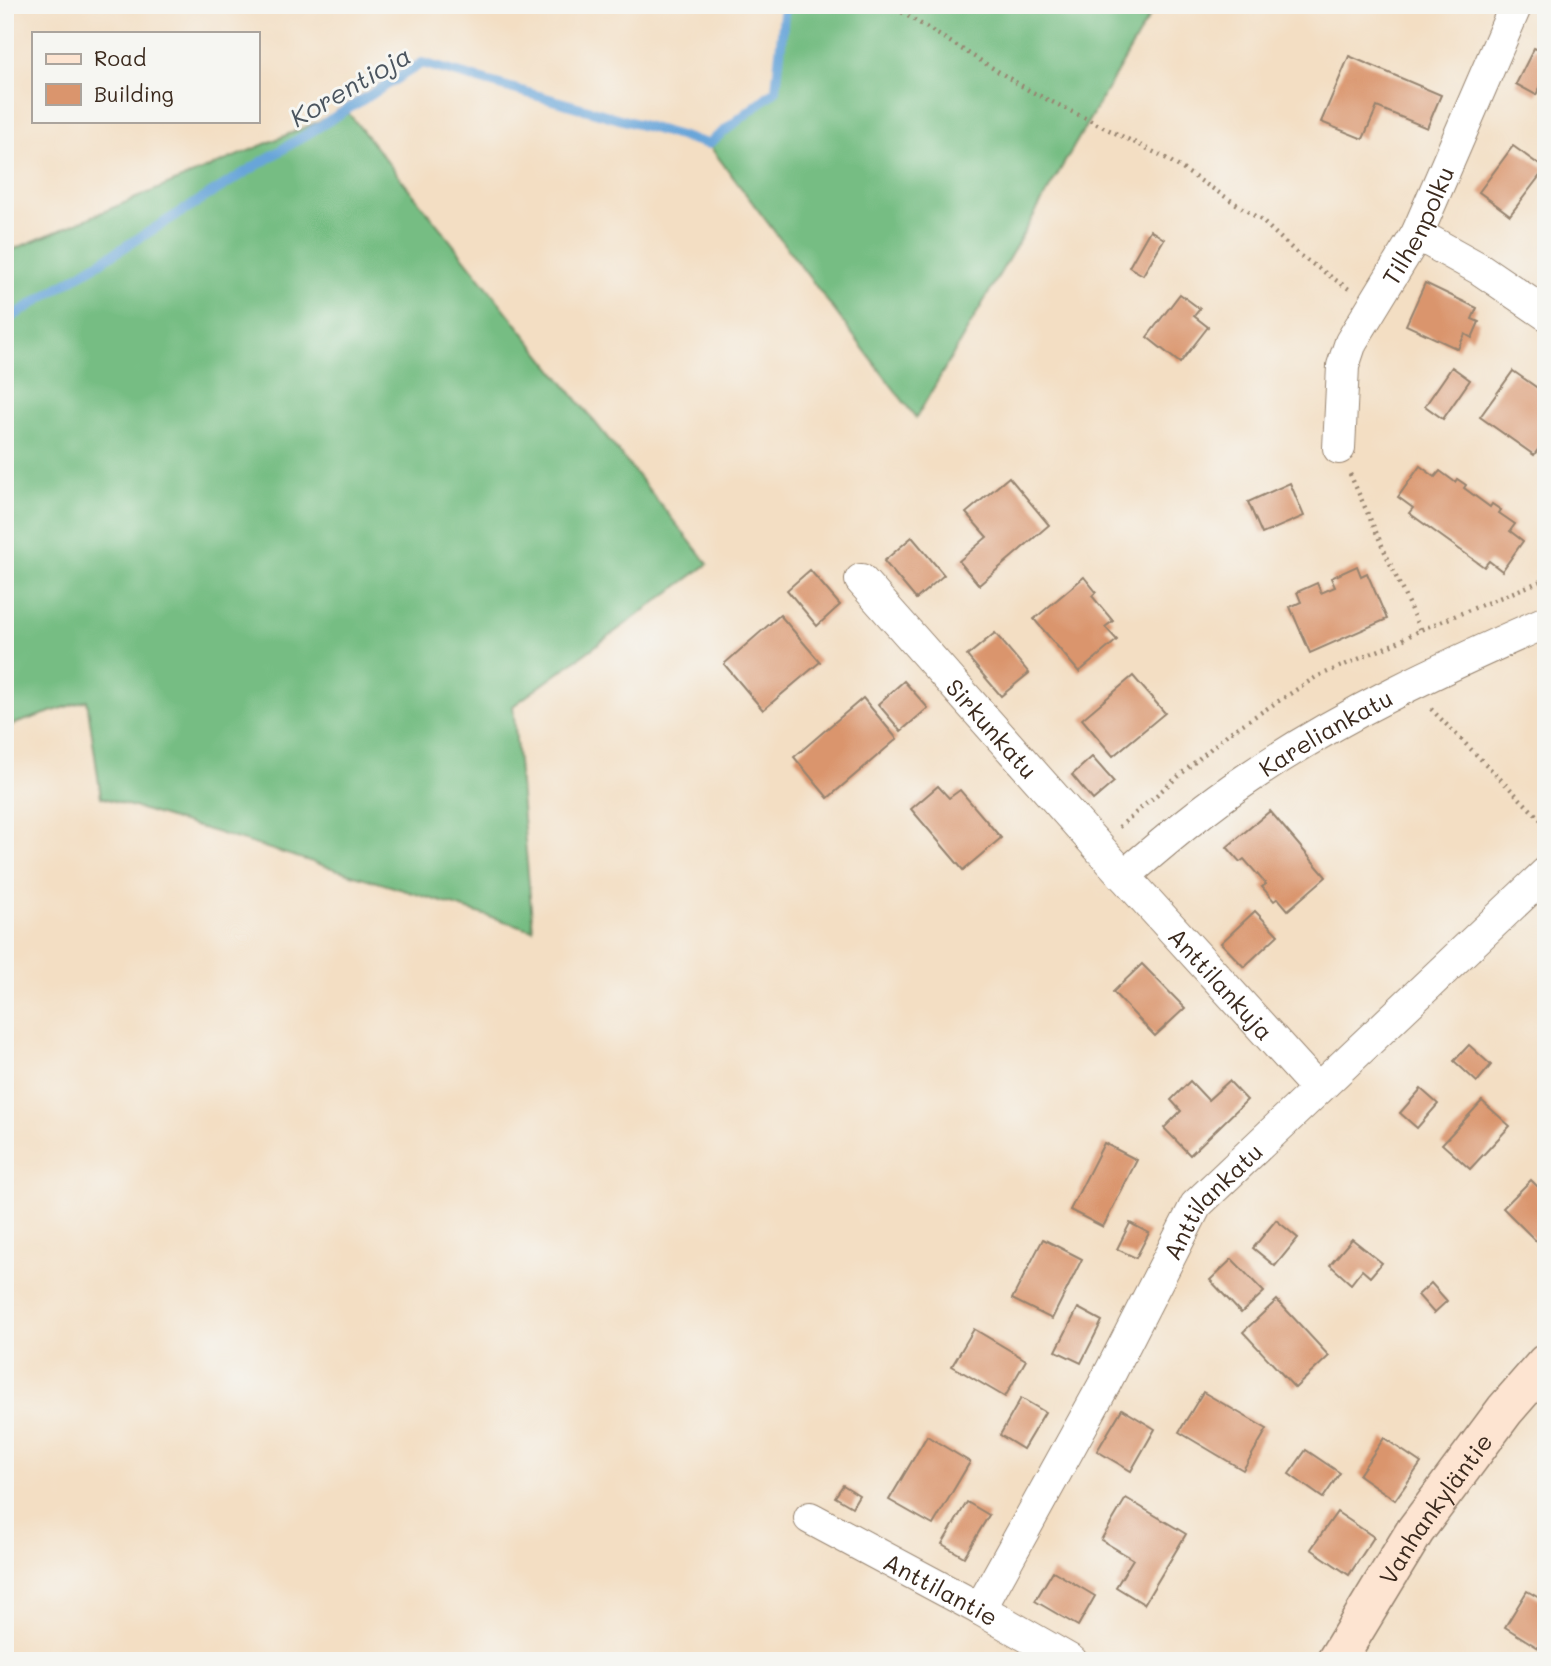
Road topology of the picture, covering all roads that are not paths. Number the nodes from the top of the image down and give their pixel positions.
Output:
1 (1516, 5) edge
2 (1417, 234) junction
3 (1546, 314) edge
4 (1339, 449) road end
5 (861, 580) dead end
6 (1546, 622) edge
7 (1546, 873) edge
8 (1124, 876) junction
9 (1318, 1089) junction
10 (1546, 1363) edge
11 (810, 1518) dead end
12 (980, 1609) junction
13 (1071, 1661) edge
14 (1335, 1661) edge

1 - 2 street, Tilhenpolku
2 - 3 street
2 - 4 street, Tilhenpolku
5 - 8 street, Sirkunkatu
6 - 8 street, Kareliankatu
7 - 9 street, Anttilankatu
8 - 9 street, Anttilankuja
9 - 12 street, Anttilankatu
10 - 14 street, Vanhankyläntie
11 - 12 street, Anttilantie
12 - 13 street, Anttilantie

